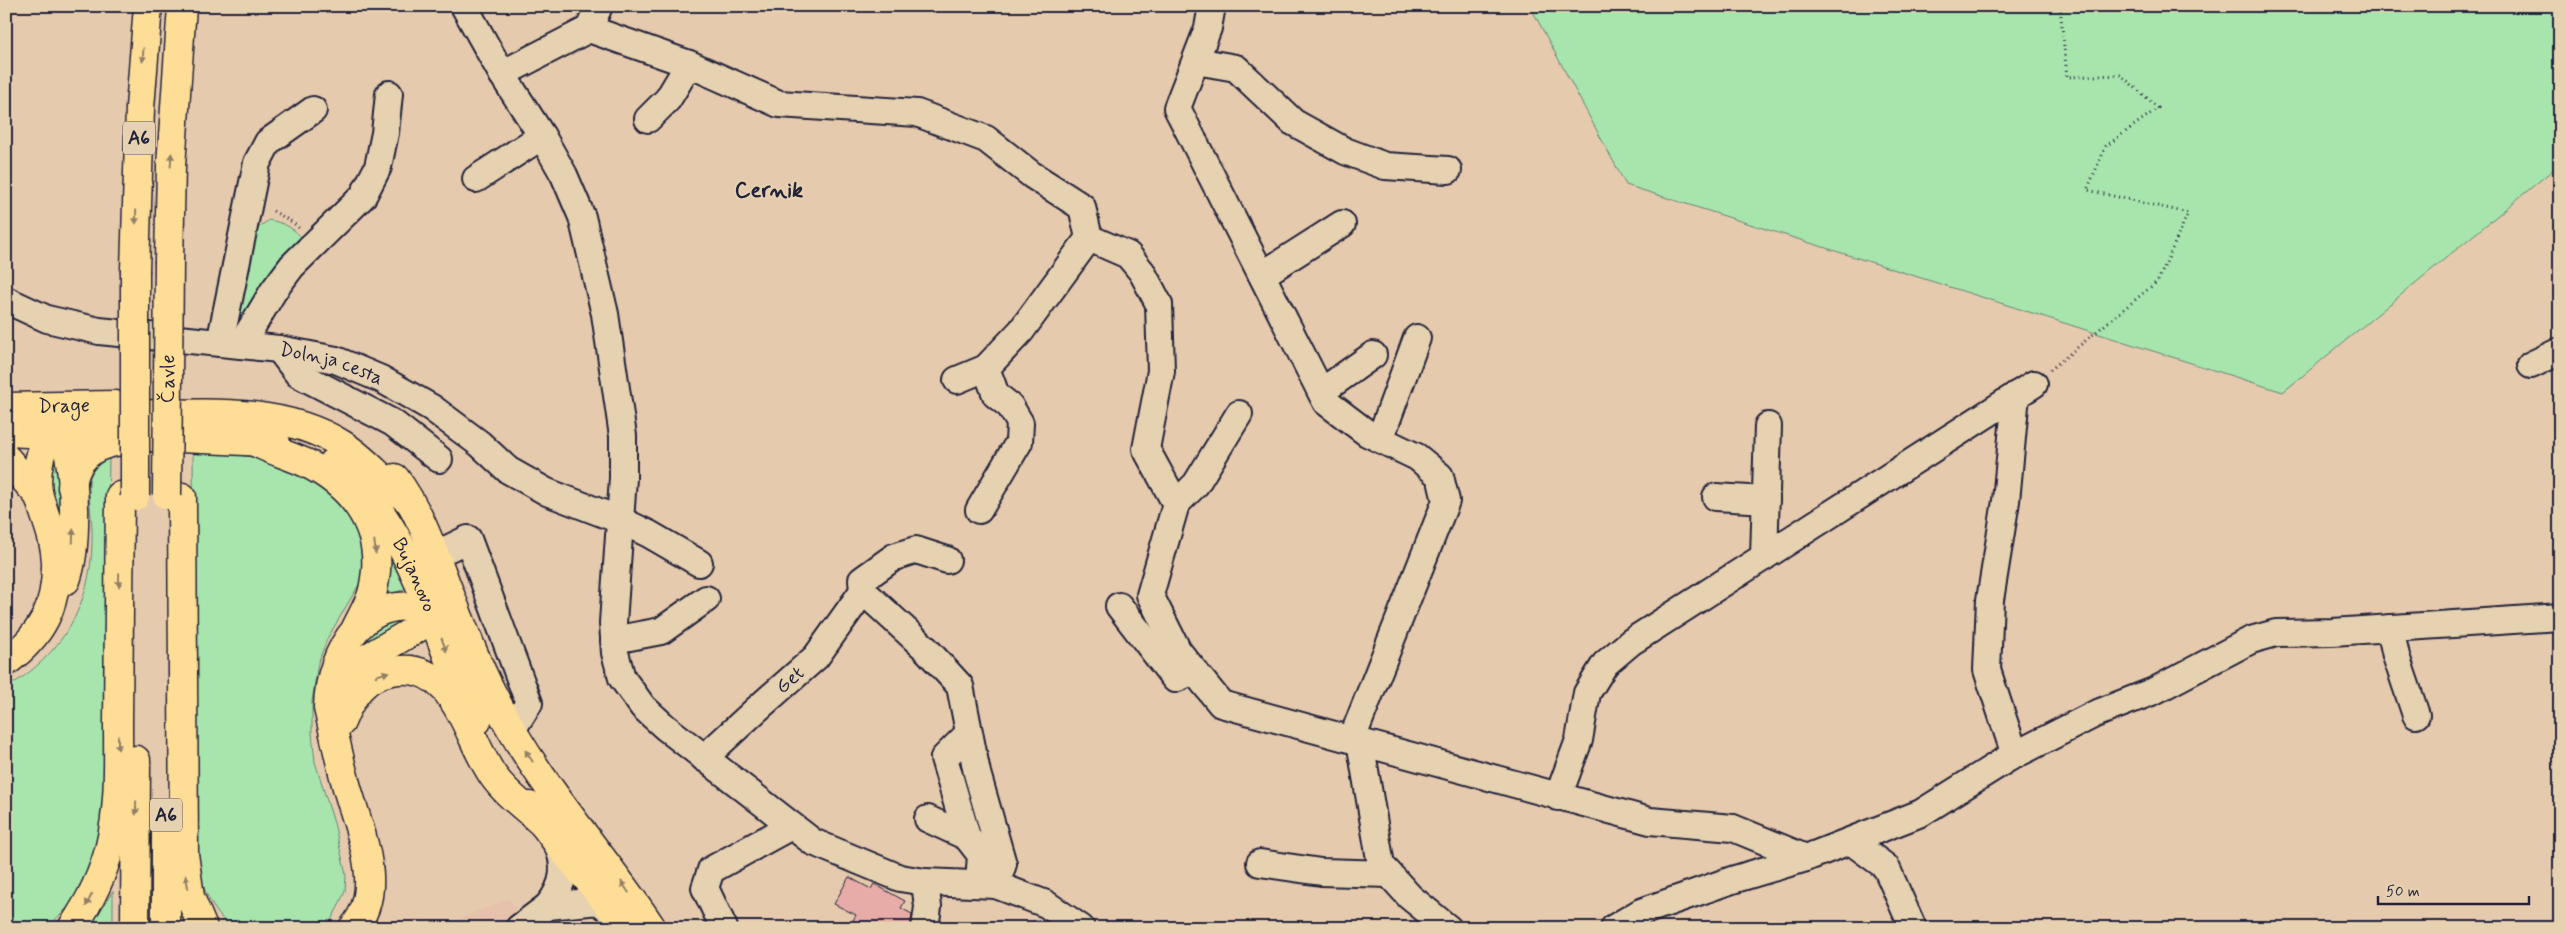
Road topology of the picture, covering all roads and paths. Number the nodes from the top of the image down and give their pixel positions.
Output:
1 (148, 6) edge
2 (182, 6) edge
3 (464, 6) edge
4 (1212, 6) edge
5 (2060, 6) edge
6 (594, 18) edge
7 (1196, 61) junction
8 (689, 64) junction
9 (502, 74) junction
10 (389, 94) dead end
11 (313, 110) dead end
12 (648, 119) dead end
13 (542, 136) junction
14 (1448, 170) dead end
15 (476, 179) dead end
16 (273, 212) dead end
17 (1342, 224) dead end
18 (1089, 238) junction
19 (309, 248) junction
20 (1262, 276) junction
21 (6, 300) edge
22 (1417, 338) dead end
23 (230, 344) junction
24 (279, 349) junction
25 (2560, 351) edge
26 (1373, 355) dead end
27 (2531, 365) dead end
28 (986, 368) junction
29 (957, 380) dead end
30 (2025, 390) junction
31 (1321, 392) junction
32 (120, 405) joint
33 (6, 408) edge
34 (1239, 414) dead end
35 (1768, 426) dead end
36 (6, 432) edge
37 (57, 433) junction
38 (127, 438) junction
39 (1380, 439) junction
40 (253, 441) junction
41 (6, 458) edge
42 (440, 459) dead end
43 (38, 495) junction
44 (72, 496) junction
45 (128, 496) junction
46 (175, 496) junction
47 (1716, 497) dead end
48 (407, 499) junction
49 (1766, 500) junction
50 (1176, 504) junction
51 (979, 510) dead end
52 (620, 520) junction
53 (1764, 556) junction
54 (947, 560) dead end
55 (699, 563) dead end
56 (438, 564) junction
57 (863, 591) junction
58 (706, 599) dead end
59 (1119, 606) dead end
60 (433, 613) junction
61 (48, 614) junction
62 (2560, 617) edge
63 (356, 628) junction
64 (2390, 628) junction
65 (468, 640) junction
66 (614, 640) junction
67 (6, 662) edge
68 (1194, 671) junction
69 (2416, 715) dead end
70 (341, 722) junction
71 (512, 730) junction
72 (968, 734) junction
73 (1356, 740) junction
74 (2015, 755) junction
75 (704, 758) junction
76 (345, 781) junction
77 (1558, 797) junction
78 (928, 819) dead end
79 (791, 826) junction
80 (550, 833) junction
81 (967, 837) junction
82 (1852, 842) junction
83 (1806, 858) junction
84 (1260, 863) dead end
85 (1389, 874) junction
86 (925, 882) junction
87 (988, 884) junction
88 (548, 906) junction
89 (624, 923) edge
90 (72, 928) edge
91 (135, 928) edge
92 (166, 928) edge
93 (203, 928) edge
94 (353, 928) edge
95 (519, 928) edge
96 (652, 928) edge
97 (724, 928) edge
98 (925, 928) edge
99 (1081, 928) edge
100 (1448, 928) edge
101 (1614, 928) edge
102 (1913, 928) edge

1 -> 45 main road, Čavle / A6, bridge
46 -> 2 main road, Čavle / A6, bridge
3 - 9 street
4 - 7 street
5 - 30 path
6 - 8 street
6 - 9 street
7 - 14 street
7 - 20 street
8 - 12 street
8 - 18 street
9 - 13 street
10 - 19 street
11 - 23 street
13 - 15 street
13 - 52 street
16 - 19 path
17 - 20 street
18 - 28 street
18 - 50 street
19 - 23 street
20 - 31 street
21 - 23 street, Dolnja cesta
22 - 39 street
23 - 24 street, Dolnja cesta
24 - 42 street
24 - 52 street, Dolnja cesta
25 - 27 street
26 - 31 street
28 - 29 street
28 - 51 street
30 - 53 street
30 - 74 street
31 - 39 street
32 - 33 main road, Drage
32 - 48 main road, Bujanovo
33 - 37 main road
34 - 50 street
35 - 49 street
36 - 37 main road, Drage
37 - 38 main road, Bujanovo
37 - 43 main road
37 - 44 main road
37 - 48 main road
38 - 40 main road, Bujanovo
38 - 44 main road
39 - 73 street
40 - 60 main road, Bujanovo
40 -> 63 main road
41 - 43 main road
43 - 61 main road
61 -> 44 main road
45 -> 90 main road
45 -> 91 main road, A6
46 - 92 main road, A6
93 -> 46 main road
47 - 49 street
48 - 56 main road, Bujanovo
49 - 53 street
50 - 68 street
52 - 55 street, Dolnja cesta
52 - 66 street
53 - 77 street
54 - 57 street, Get
56 - 60 main road
56 - 65 main road, Bujanovo
56 - 71 street
57 - 72 street
57 - 75 street, Get
58 - 66 street
59 - 68 street
60 - 63 main road
60 - 65 main road
60 - 70 main road
60 -> 80 main road, Bujanovo
61 - 67 main road
62 - 64 street
63 - 76 main road
64 - 69 street
64 - 74 street
65 - 71 main road, Bujanovo
66 - 75 street
68 - 73 street
70 - 76 main road
70 -> 80 main road
96 -> 71 main road, Bujanovo
72 - 81 street
72 - 87 street
73 - 77 street
73 - 85 street
74 - 82 street
75 - 79 street
76 - 94 main road
77 - 83 street
78 - 81 street
79 - 86 street
79 - 97 street
80 - 88 street
80 - 89 main road, Bujanovo
81 - 87 street
82 - 83 street
82 - 102 street
83 - 101 street
84 - 85 street
85 - 100 street
86 - 87 street
86 - 98 street
87 - 99 street
88 - 89 street
88 - 95 street

